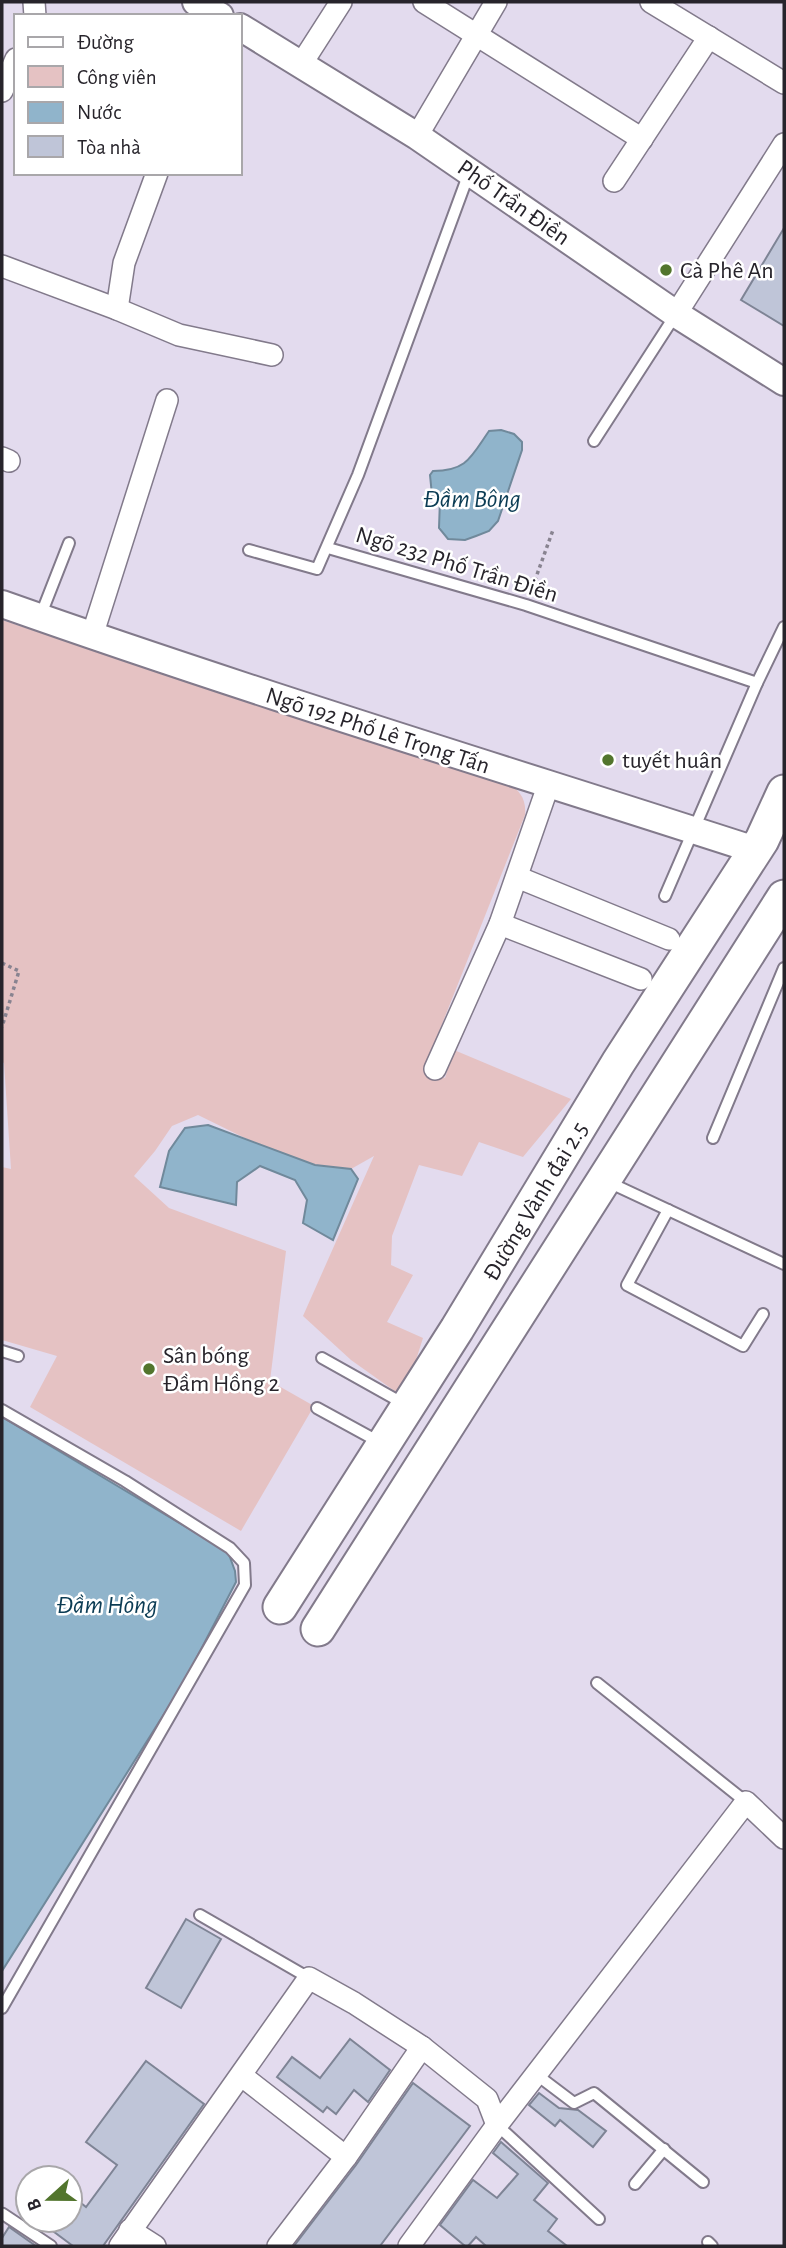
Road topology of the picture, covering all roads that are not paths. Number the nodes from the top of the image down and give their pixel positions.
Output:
1 (196, 2) edge
2 (341, 2) edge
3 (424, 2) edge
4 (496, 2) edge
5 (651, 2) edge
6 (217, 14) edge
7 (242, 29) edge
8 (477, 35) junction
9 (709, 37) junction
10 (14, 64) edge
11 (300, 65) junction
12 (784, 83) edge
13 (2, 91) edge
14 (417, 136) junction
15 (642, 139) junction
16 (784, 144) edge
17 (470, 170) junction
18 (156, 175) edge
19 (614, 181) dead end
20 (2, 267) edge
21 (117, 309) junction
22 (676, 314) junction
23 (272, 355) dead end
24 (784, 382) edge
25 (167, 400) dead end
26 (594, 441) dead end
27 (69, 543) dead end
28 (328, 548) junction
29 (249, 550) dead end
30 (2, 604) edge
31 (40, 617) junction
32 (784, 627) edge
33 (92, 636) junction
34 (757, 683) junction
35 (548, 786) junction
36 (784, 792) edge
37 (694, 830) junction
38 (755, 850) junction
39 (517, 877) junction
40 (665, 896) dead end
41 (784, 897) edge
42 (500, 924) junction
43 (669, 939) dead end
44 (784, 968) edge
45 (641, 979) dead end
46 (618, 1063) junction
47 (435, 1069) dead end
48 (661, 1090) junction
49 (713, 1138) dead end
50 (603, 1180) junction
51 (668, 1210) junction
52 (784, 1264) edge
53 (763, 1314) dead end
54 (2, 1351) edge
55 (18, 1356) dead end
56 (322, 1358) dead end
57 (408, 1406) junction
58 (317, 1408) dead end
59 (2, 1410) edge
60 (384, 1445) junction
61 (343, 1510) junction
62 (381, 1530) junction
63 (280, 1607) dead end
64 (318, 1629) dead end
65 (597, 1683) dead end
66 (746, 1802) junction
67 (784, 1838) edge
68 (200, 1914) dead end
69 (309, 1978) junction
70 (2, 2008) edge
71 (422, 2047) junction
72 (537, 2075) junction
73 (242, 2076) junction
74 (497, 2125) junction
75 (664, 2149) junction
76 (346, 2157) junction
77 (703, 2182) dead end
78 (635, 2184) dead end
79 (2, 2216) edge
80 (599, 2219) dead end
81 (125, 2238) edge
82 (51, 2246) edge
83 (155, 2246) edge
84 (278, 2246) edge
85 (409, 2246) edge

1 - 6 street
2 - 11 street
3 - 8 street
4 - 8 street
5 - 9 street
7 - 11 street, Phố Trần Điền
8 - 14 street
8 - 15 street
9 - 12 street
9 - 15 street
10 - 13 street
11 - 14 street, Phố Trần Điền
14 - 17 street, Phố Trần Điền
15 - 19 street
16 - 22 street
17 - 22 street, Phố Trần Điền
17 - 28 lane, Ngõ 232 Phố Trần Điền
18 - 21 street
20 - 21 street
21 - 23 street
22 - 24 street, Phố Trần Điền
22 - 26 lane
25 - 33 street
27 - 31 lane
28 - 29 lane
28 - 34 lane, Ngõ 232 Phố Trần Điền
30 - 31 street, Ngõ 192 Phố Lê Trọng Tấn
31 - 33 street, Ngõ 192 Phố Lê Trọng Tấn
32 - 34 lane
33 - 35 street, Ngõ 192 Phố Lê Trọng Tấn
34 - 37 lane
35 - 37 street, Ngõ 192 Phố Lê Trọng Tấn
35 - 39 street
36 - 38 main road, Đường Vành đai 2.5
37 - 38 street, Ngõ 192 Phố Lê Trọng Tấn
37 - 40 lane
38 - 46 main road, Đường Vành đai 2.5
39 - 42 street
39 - 43 street
41 - 48 main road, Đường Vành đai 2.5
42 - 45 street
42 - 47 street
44 - 49 lane
46 - 48 main road
46 - 57 main road, Đường Vành đai 2.5
48 - 50 main road, Đường Vành đai 2.5
50 - 51 lane
50 - 62 main road, Đường Vành đai 2.5
51 - 52 lane
51 - 53 lane
54 - 55 lane
56 - 57 lane
57 - 60 main road, Đường Vành đai 2.5
58 - 60 lane
59 - 70 lane
60 - 61 main road, Đường Vành đai 2.5
61 - 62 main road
61 - 63 main road, Đường Vành đai 2.5
62 - 64 main road, Đường Vành đai 2.5
65 - 66 lane
66 - 67 street
66 - 72 street
68 - 69 lane
69 - 71 street
69 - 73 street
71 - 74 street
71 - 76 street
72 - 74 street
72 - 75 lane
73 - 76 street
73 - 81 street
74 - 80 lane
74 - 85 street
75 - 77 lane
75 - 78 lane
76 - 84 street
79 - 82 lane
81 - 83 street

